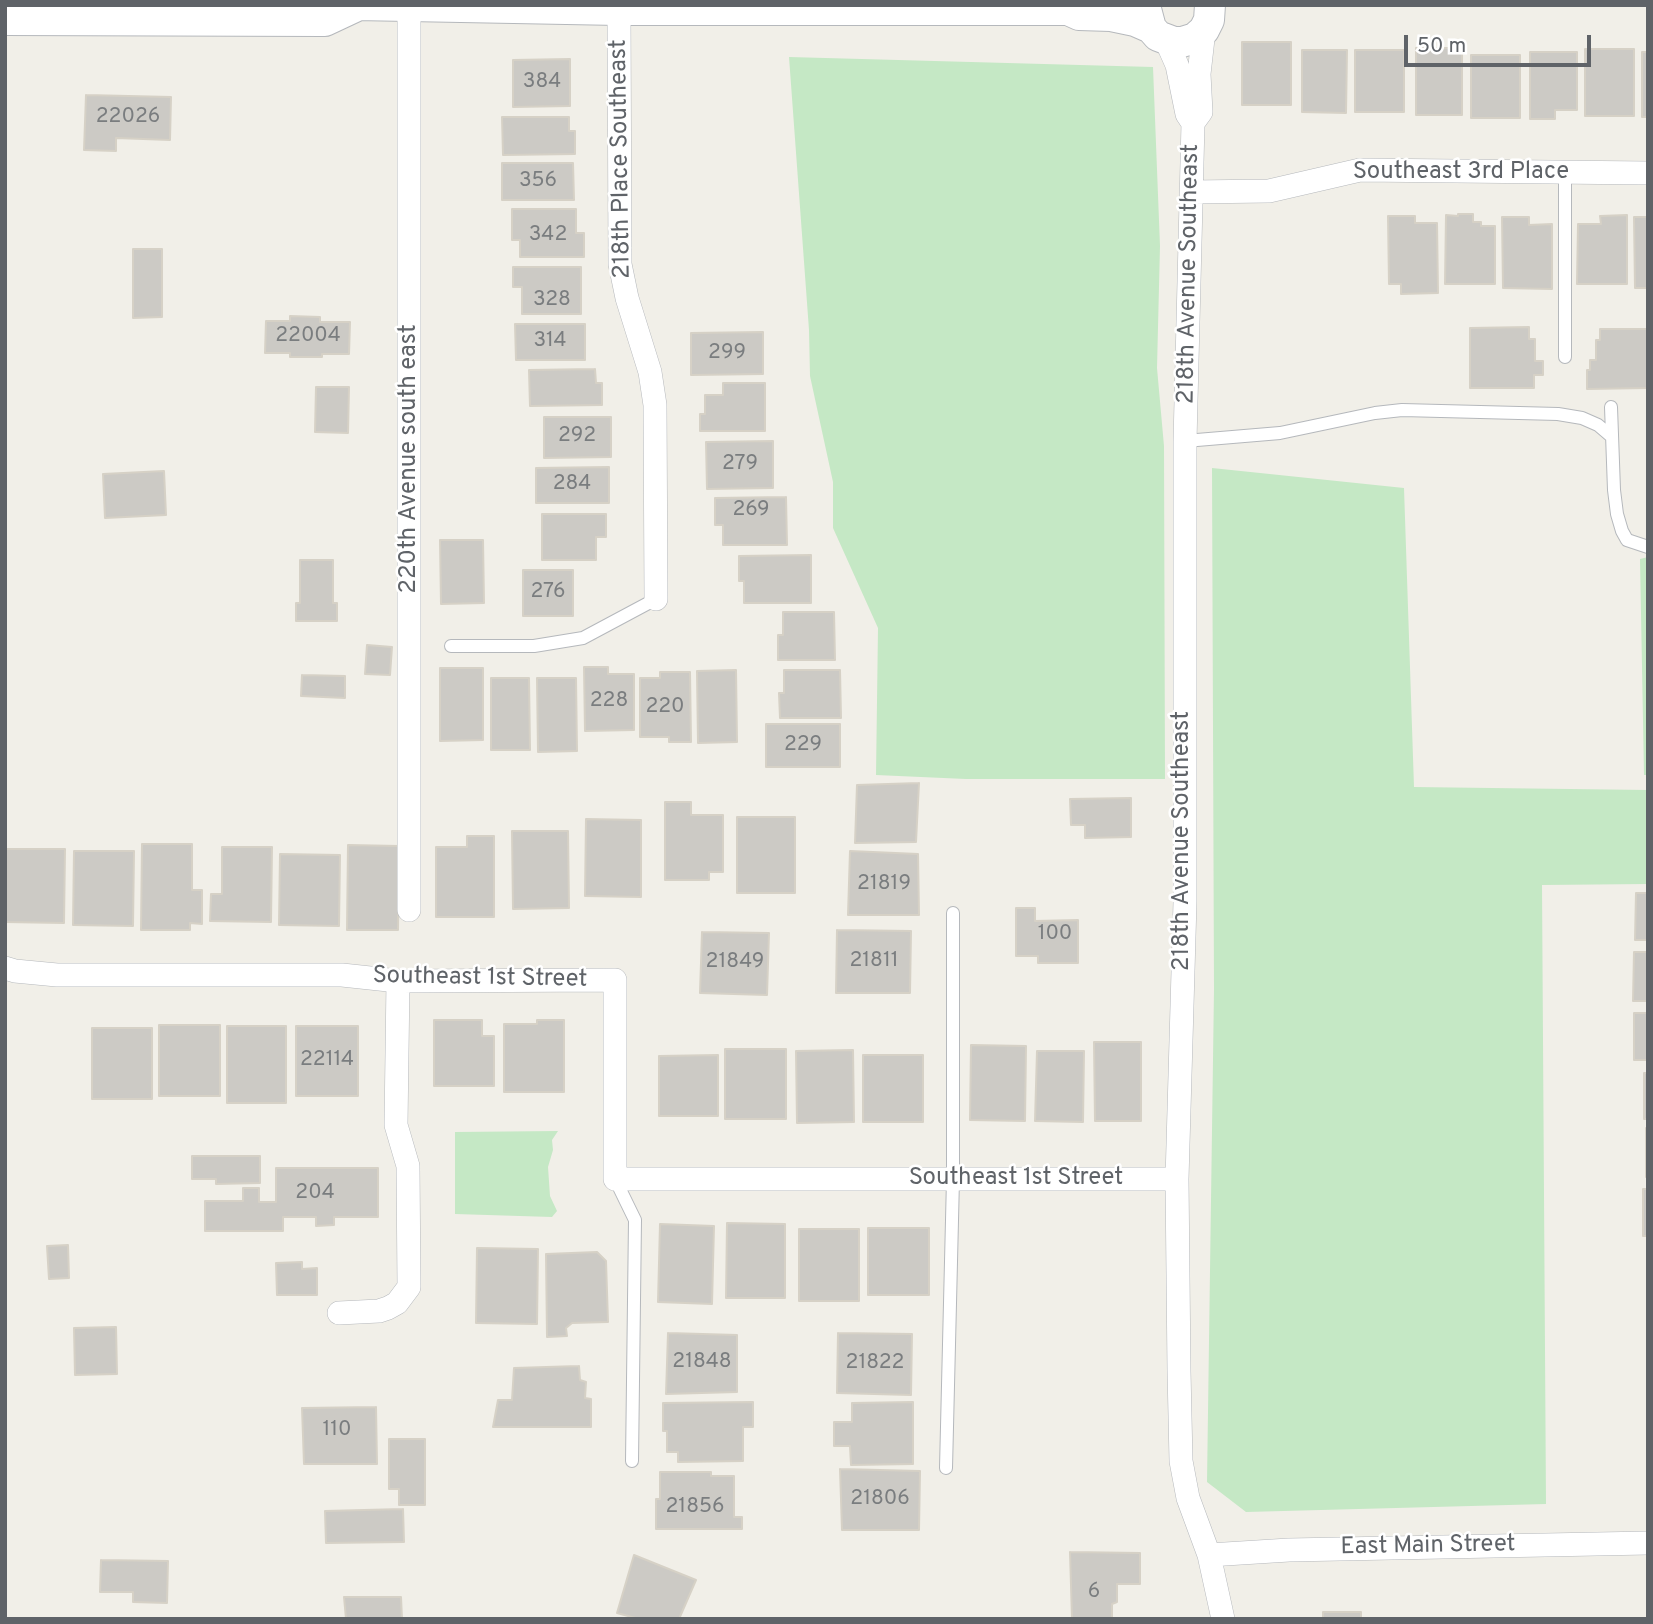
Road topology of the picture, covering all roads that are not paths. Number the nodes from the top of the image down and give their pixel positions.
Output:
1 (357, 6) edge
2 (409, 7) junction
3 (1070, 7) edge
4 (619, 9) junction
5 (1207, 17) edge
6 (5, 20) edge
7 (1154, 24) edge
8 (1193, 122) junction
9 (1564, 172) junction
10 (1648, 173) edge
11 (1192, 192) junction
12 (1565, 358) dead end
13 (1611, 407) dead end
14 (1612, 437) junction
15 (1185, 441) junction
16 (1648, 548) edge
17 (656, 599) joint
18 (451, 646) dead end
19 (409, 910) dead end
20 (953, 913) dead end
21 (5, 968) edge
22 (398, 981) junction
23 (953, 1179) junction
24 (1177, 1179) junction
25 (615, 1180) junction
26 (339, 1313) dead end
27 (632, 1461) dead end
28 (946, 1468) dead end
29 (1648, 1543) edge
30 (1209, 1555) junction
31 (1223, 1619) edge

1 - 2 street
1 - 6 street
2 - 4 street
2 - 19 street, 220th Avenue south east
3 - 4 street
3 - 7 street
4 - 17 street, 218th Place Southeast
5 - 7 street
5 - 8 street, 218th Avenue Southeast
7 - 8 street, 218th Avenue Southeast
8 - 11 street, 218th Avenue Southeast
9 - 10 street, Southeast 3rd Place
9 - 11 street, Southeast 3rd Place
9 - 12 lane
11 - 15 street, 218th Avenue Southeast
13 - 14 lane
14 - 15 lane
14 - 16 lane
15 - 24 street, 218th Avenue Southeast
17 - 18 lane
20 - 23 lane
21 - 22 street, Southeast 1st Street
22 - 25 street, Southeast 1st Street
22 - 26 street
23 - 24 street, Southeast 1st Street
23 - 25 street, Southeast 1st Street
23 - 28 lane
24 - 30 street, 218th Avenue Southeast
25 - 27 lane
29 - 30 street, East Main Street
30 - 31 street, 218th Avenue Southeast

